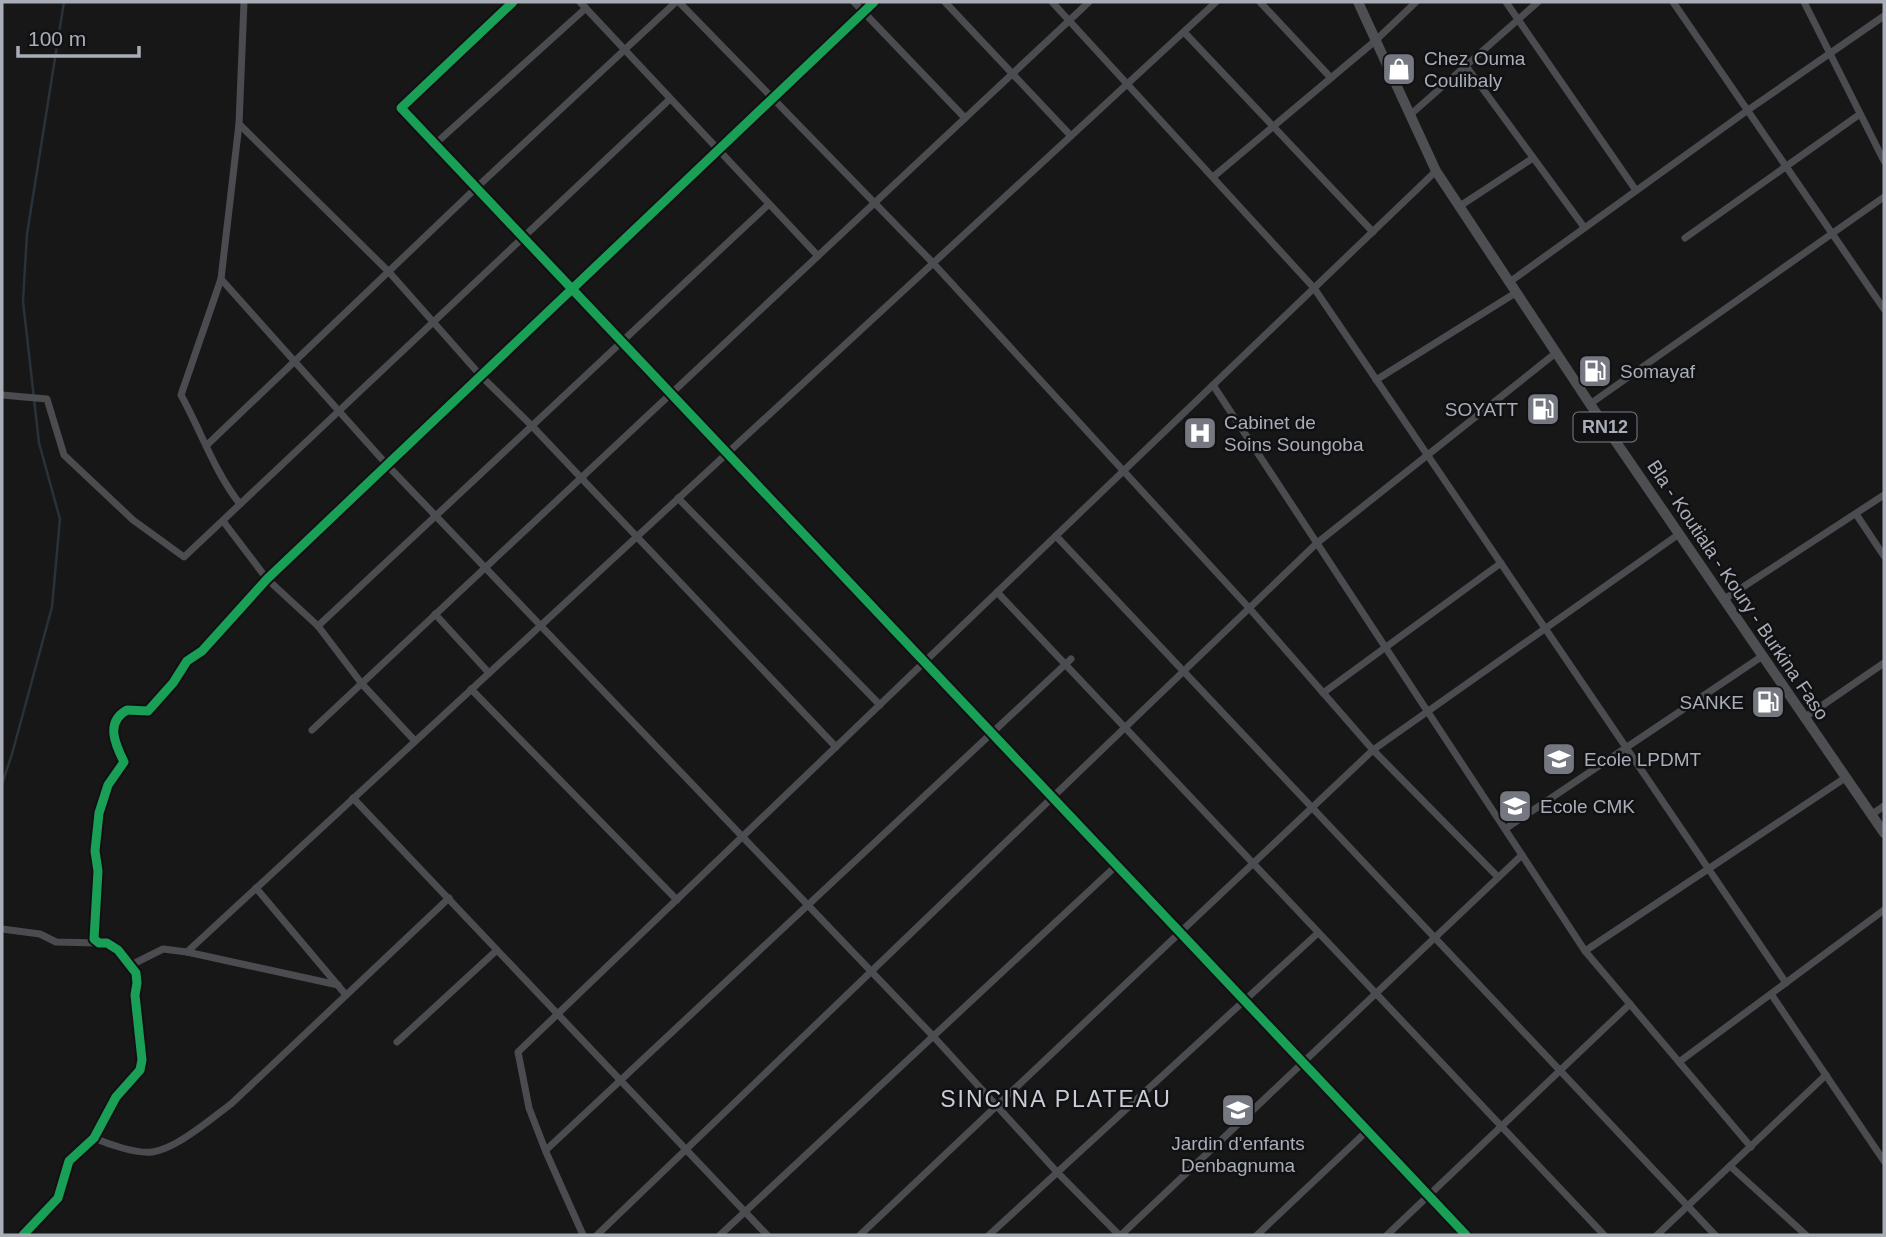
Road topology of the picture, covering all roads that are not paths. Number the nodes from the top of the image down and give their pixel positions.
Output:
1 (244, 2) edge
2 (513, 2) edge
3 (677, 2) edge
4 (854, 2) edge
5 (874, 2) edge
6 (945, 2) edge
7 (1052, 2) edge
8 (1089, 2) edge
9 (1216, 2) edge
10 (1260, 2) edge
11 (1358, 2) edge
12 (1416, 2) edge
13 (1506, 2) edge
14 (1538, 2) edge
15 (1673, 2) edge
16 (1804, 2) edge
17 (583, 5) edge
18 (864, 12) junction
19 (1884, 16) edge
20 (1069, 20) junction
21 (1519, 20) junction
22 (1184, 32) junction
23 (1375, 41) junction
24 (625, 50) junction
25 (1830, 53) junction
26 (1466, 66) junction
27 (1012, 74) junction
28 (1331, 78) junction
29 (1127, 84) junction
30 (670, 99) junction
31 (773, 99) junction
32 (1748, 110) junction
33 (1860, 114) junction
34 (1410, 115) junction
35 (965, 118) junction
36 (239, 124) junction
37 (1273, 127) junction
38 (1071, 136) junction
39 (435, 144) junction
40 (719, 150) junction
41 (1534, 158) junction
42 (1884, 161) edge
43 (1786, 166) junction
44 (1436, 171) junction
45 (1213, 177) junction
46 (477, 188) junction
47 (1635, 189) junction
48 (1884, 197) edge
49 (874, 203) junction
50 (769, 204) junction
51 (1460, 206) junction
52 (1584, 227) junction
53 (1373, 232) junction
54 (1833, 233) junction
55 (524, 237) junction
56 (1685, 238) dead end
57 (818, 256) junction
58 (933, 263) junction
59 (389, 272) junction
60 (220, 279) junction
61 (1511, 281) junction
62 (1314, 288) junction
63 (573, 289) junction
64 (1517, 292) junction
65 (1884, 309) edge
66 (435, 321) junction
67 (621, 341) junction
68 (1557, 352) junction
69 (295, 363) junction
70 (481, 376) junction
71 (1376, 380) junction
72 (1213, 385) junction
73 (671, 393) junction
74 (2, 395) edge
75 (1590, 404) junction
76 (339, 411) junction
77 (532, 426) junction
78 (207, 445) junction
79 (728, 453) junction
80 (1427, 455) junction
81 (388, 466) junction
82 (1124, 471) junction
83 (580, 478) junction
84 (1884, 495) edge
85 (678, 498) junction
86 (240, 505) junction
87 (1856, 514) junction
88 (436, 516) junction
89 (223, 521) junction
90 (1679, 534) junction
91 (1056, 536) junction
92 (635, 537) junction
93 (1317, 543) junction
94 (1884, 556) edge
95 (1501, 563) junction
96 (485, 568) junction
97 (267, 579) junction
98 (997, 592) junction
99 (1723, 600) junction
100 (1250, 609) junction
101 (435, 614) junction
102 (540, 625) junction
103 (318, 626) junction
104 (1545, 628) junction
105 (1386, 648) junction
106 (1761, 657) junction
107 (925, 661) junction
108 (1068, 662) junction
109 (1884, 663) edge
110 (1184, 672) junction
111 (489, 673) junction
112 (362, 684) junction
113 (471, 689) junction
114 (1323, 693) junction
115 (880, 705) junction
116 (1427, 711) junction
117 (1804, 718) junction
118 (1125, 728) junction
119 (312, 730) dead end
120 (992, 732) junction
121 (415, 741) junction
122 (835, 747) junction
123 (1626, 747) junction
124 (1373, 750) junction
125 (1845, 778) junction
126 (1054, 797) junction
127 (354, 798) junction
128 (1884, 806) edge
129 (1311, 808) junction
130 (1871, 815) junction
131 (1504, 829) junction
132 (1884, 833) edge
133 (743, 836) junction
134 (1522, 855) junction
135 (1253, 863) junction
136 (1117, 865) junction
137 (1708, 868) junction
138 (1498, 877) junction
139 (256, 888) junction
140 (449, 898) junction
141 (677, 900) junction
142 (807, 904) junction
143 (1884, 910) edge
144 (2, 929) edge
145 (1180, 932) junction
146 (1318, 933) junction
147 (1433, 938) junction
148 (99, 943) junction
149 (497, 950) junction
150 (1584, 951) junction
151 (187, 952) junction
152 (131, 965) junction
153 (872, 972) junction
154 (1786, 983) junction
155 (338, 985) junction
156 (1376, 993) junction
157 (1770, 994) junction
158 (346, 995) junction
159 (1244, 1000) junction
160 (1630, 1004) junction
161 (558, 1014) junction
162 (933, 1036) junction
163 (397, 1042) dead end
164 (1303, 1062) junction
165 (1679, 1062) junction
166 (1559, 1072) junction
167 (1826, 1075) junction
168 (620, 1080) junction
169 (997, 1106) junction
170 (1502, 1127) junction
171 (1367, 1131) junction
172 (94, 1138) junction
173 (1751, 1147) junction
174 (546, 1150) junction
175 (685, 1150) junction
176 (1884, 1161) edge
177 (1730, 1167) junction
178 (1057, 1172) junction
179 (1429, 1196) junction
180 (1688, 1206) junction
181 (745, 1212) junction
182 (23, 1235) edge
183 (583, 1235) edge
184 (597, 1235) edge
185 (720, 1235) edge
186 (767, 1235) edge
187 (860, 1235) edge
188 (989, 1235) edge
189 (1120, 1235) edge
190 (1257, 1235) edge
191 (1387, 1235) edge
192 (1466, 1235) edge
193 (1604, 1235) edge
194 (1657, 1235) edge
195 (1715, 1235) edge
196 (1806, 1235) edge

1 - 36 street
2 - 39 street
3 - 24 street
3 - 31 street
4 - 18 street
5 - 18 street
6 - 27 street
7 - 20 street
8 - 20 street
9 - 22 street
10 - 28 street
11 - 23 main road, Bla - Koutiala - Koury - Burkina Faso / RN12
12 - 23 street
13 - 21 street
14 - 21 street
15 - 32 street
16 - 25 street
17 - 24 street
17 - 39 street
18 - 31 street
18 - 35 street
19 - 25 street
20 - 27 street
20 - 29 street
21 - 26 street
21 - 47 street
22 - 29 street
22 - 37 street
23 - 28 street
23 - 34 main road, Bla - Koutiala - Koury - Burkina Faso / RN12
24 - 30 street
24 - 46 street
25 - 32 street
25 - 33 street
26 - 34 street
26 - 41 street
27 - 35 street
27 - 38 street
28 - 37 street
29 - 38 street
29 - 45 street
30 - 40 street
30 - 55 street
31 - 40 street
31 - 49 street
32 - 43 street
32 - 47 street
33 - 42 street
33 - 43 street
34 - 44 main road, Bla - Koutiala - Koury - Burkina Faso / RN12
35 - 49 street
36 - 59 street
36 - 60 street
37 - 45 street
37 - 53 street
38 - 58 street
39 - 46 street
40 - 50 street
40 - 63 street
41 - 51 street
41 - 52 street
43 - 54 street
43 - 56 street
44 - 51 main road, Bla - Koutiala - Koury - Burkina Faso / RN12
44 - 53 street
45 - 62 street
46 - 55 street
46 - 59 street
47 - 52 street
48 - 54 street
49 - 57 street
49 - 58 street
50 - 57 street
50 - 67 street
51 - 61 main road, Bla - Koutiala - Koury - Burkina Faso / RN12
52 - 61 street
53 - 62 street
54 - 65 street
54 - 75 street
55 - 63 street
55 - 66 street
57 - 73 street
58 - 79 street
58 - 82 street
59 - 66 street
59 - 69 street
60 - 69 street
60 - 78 street
61 - 64 main road, Bla - Koutiala - Koury - Burkina Faso / RN12
62 - 71 street
62 - 72 street
63 - 67 street
63 - 70 street
64 - 68 main road, Bla - Koutiala - Koury - Burkina Faso / RN12
64 - 71 street
66 - 70 street
66 - 76 street
67 - 73 street
67 - 77 street
68 - 75 main road, Bla - Koutiala - Koury - Burkina Faso / RN12
68 - 80 street
69 - 76 street
69 - 78 street
70 - 77 street
70 - 81 street
71 - 80 street
72 - 82 street
72 - 93 street
73 - 79 street
73 - 83 street
74 - 89 street
75 - 90 main road, Bla - Koutiala - Koury - Burkina Faso / RN12
76 - 81 street
76 - 86 street
77 - 83 street
77 - 88 street
78 - 86 street
79 - 85 street
79 - 107 street
80 - 93 street
80 - 95 street
81 - 88 street
81 - 97 street
82 - 91 street
82 - 100 street
83 - 92 street
83 - 96 street
84 - 87 street
85 - 92 street
85 - 115 street
86 - 89 street
87 - 94 street
87 - 99 street
88 - 96 street
88 - 103 street
89 - 97 street
90 - 99 main road, Bla - Koutiala - Koury - Burkina Faso / RN12
90 - 104 street
91 - 98 street
91 - 110 street
92 - 102 street
92 - 122 street
93 - 100 street
93 - 105 street
95 - 104 street
95 - 105 street
96 - 101 street
96 - 102 street
97 - 103 street
97 - 148 street
98 - 107 street
98 - 108 street
99 - 106 main road, Bla - Koutiala - Koury - Burkina Faso / RN12
100 - 110 street
100 - 114 street
101 - 111 street
101 - 112 street
102 - 111 street
102 - 133 street
103 - 112 street
104 - 116 street
104 - 123 street
105 - 114 street
105 - 116 street
106 - 117 main road, Bla - Koutiala - Koury - Burkina Faso / RN12
106 - 123 street
107 - 115 street
107 - 120 street
108 - 118 street
108 - 120 street
109 - 117 street
110 - 118 street
110 - 129 street
111 - 113 street
112 - 119 street
112 - 121 street
113 - 121 street
113 - 141 street
114 - 124 street
115 - 122 street
116 - 124 street
116 - 131 street
117 - 125 main road, Bla - Koutiala - Koury - Burkina Faso / RN12
118 - 126 street
118 - 135 street
120 - 126 street
120 - 142 street
121 - 127 street
122 - 133 street
123 - 131 street
123 - 137 street
124 - 129 street
124 - 138 street
125 - 130 main road, Bla - Koutiala - Koury - Burkina Faso / RN12
125 - 137 street
126 - 136 street
126 - 153 street
127 - 139 street
127 - 140 street
128 - 130 street
129 - 135 street
129 - 147 street
130 - 132 main road, Bla - Koutiala - Koury - Burkina Faso / RN12
131 - 134 street
133 - 141 street
133 - 142 street
134 - 138 street
134 - 150 street
135 - 145 street
135 - 146 street
136 - 145 street
136 - 162 street
137 - 150 street
137 - 154 street
138 - 147 street
139 - 151 street
139 - 155 street
140 - 149 street
140 - 158 street
141 - 161 street
142 - 153 street
142 - 168 street
143 - 154 street
144 - 148 street
145 - 159 street
145 - 169 street
146 - 156 street
146 - 159 street
147 - 156 street
147 - 166 street
148 - 152 street
149 - 161 street
149 - 163 street
150 - 160 street
151 - 152 street
151 - 155 street
152 - 172 street
153 - 162 street
153 - 175 street
154 - 157 street
155 - 158 street
156 - 164 street
156 - 170 street
157 - 165 street
157 - 167 street
158 - 172 street
159 - 164 street
159 - 178 street
160 - 165 street
160 - 166 street
161 - 168 street
161 - 174 street
162 - 169 street
162 - 181 street
164 - 171 street
164 - 189 street
165 - 173 street
166 - 170 street
166 - 180 street
167 - 173 street
167 - 176 street
168 - 174 street
168 - 175 street
169 - 178 street
169 - 187 street
170 - 179 street
170 - 193 street
171 - 179 street
171 - 190 street
172 - 182 street
173 - 177 street
174 - 183 street
175 - 181 street
175 - 184 street
177 - 180 street
177 - 196 street
178 - 188 street
178 - 189 street
179 - 191 street
179 - 192 street
180 - 194 street
180 - 195 street
181 - 185 street
181 - 186 street

